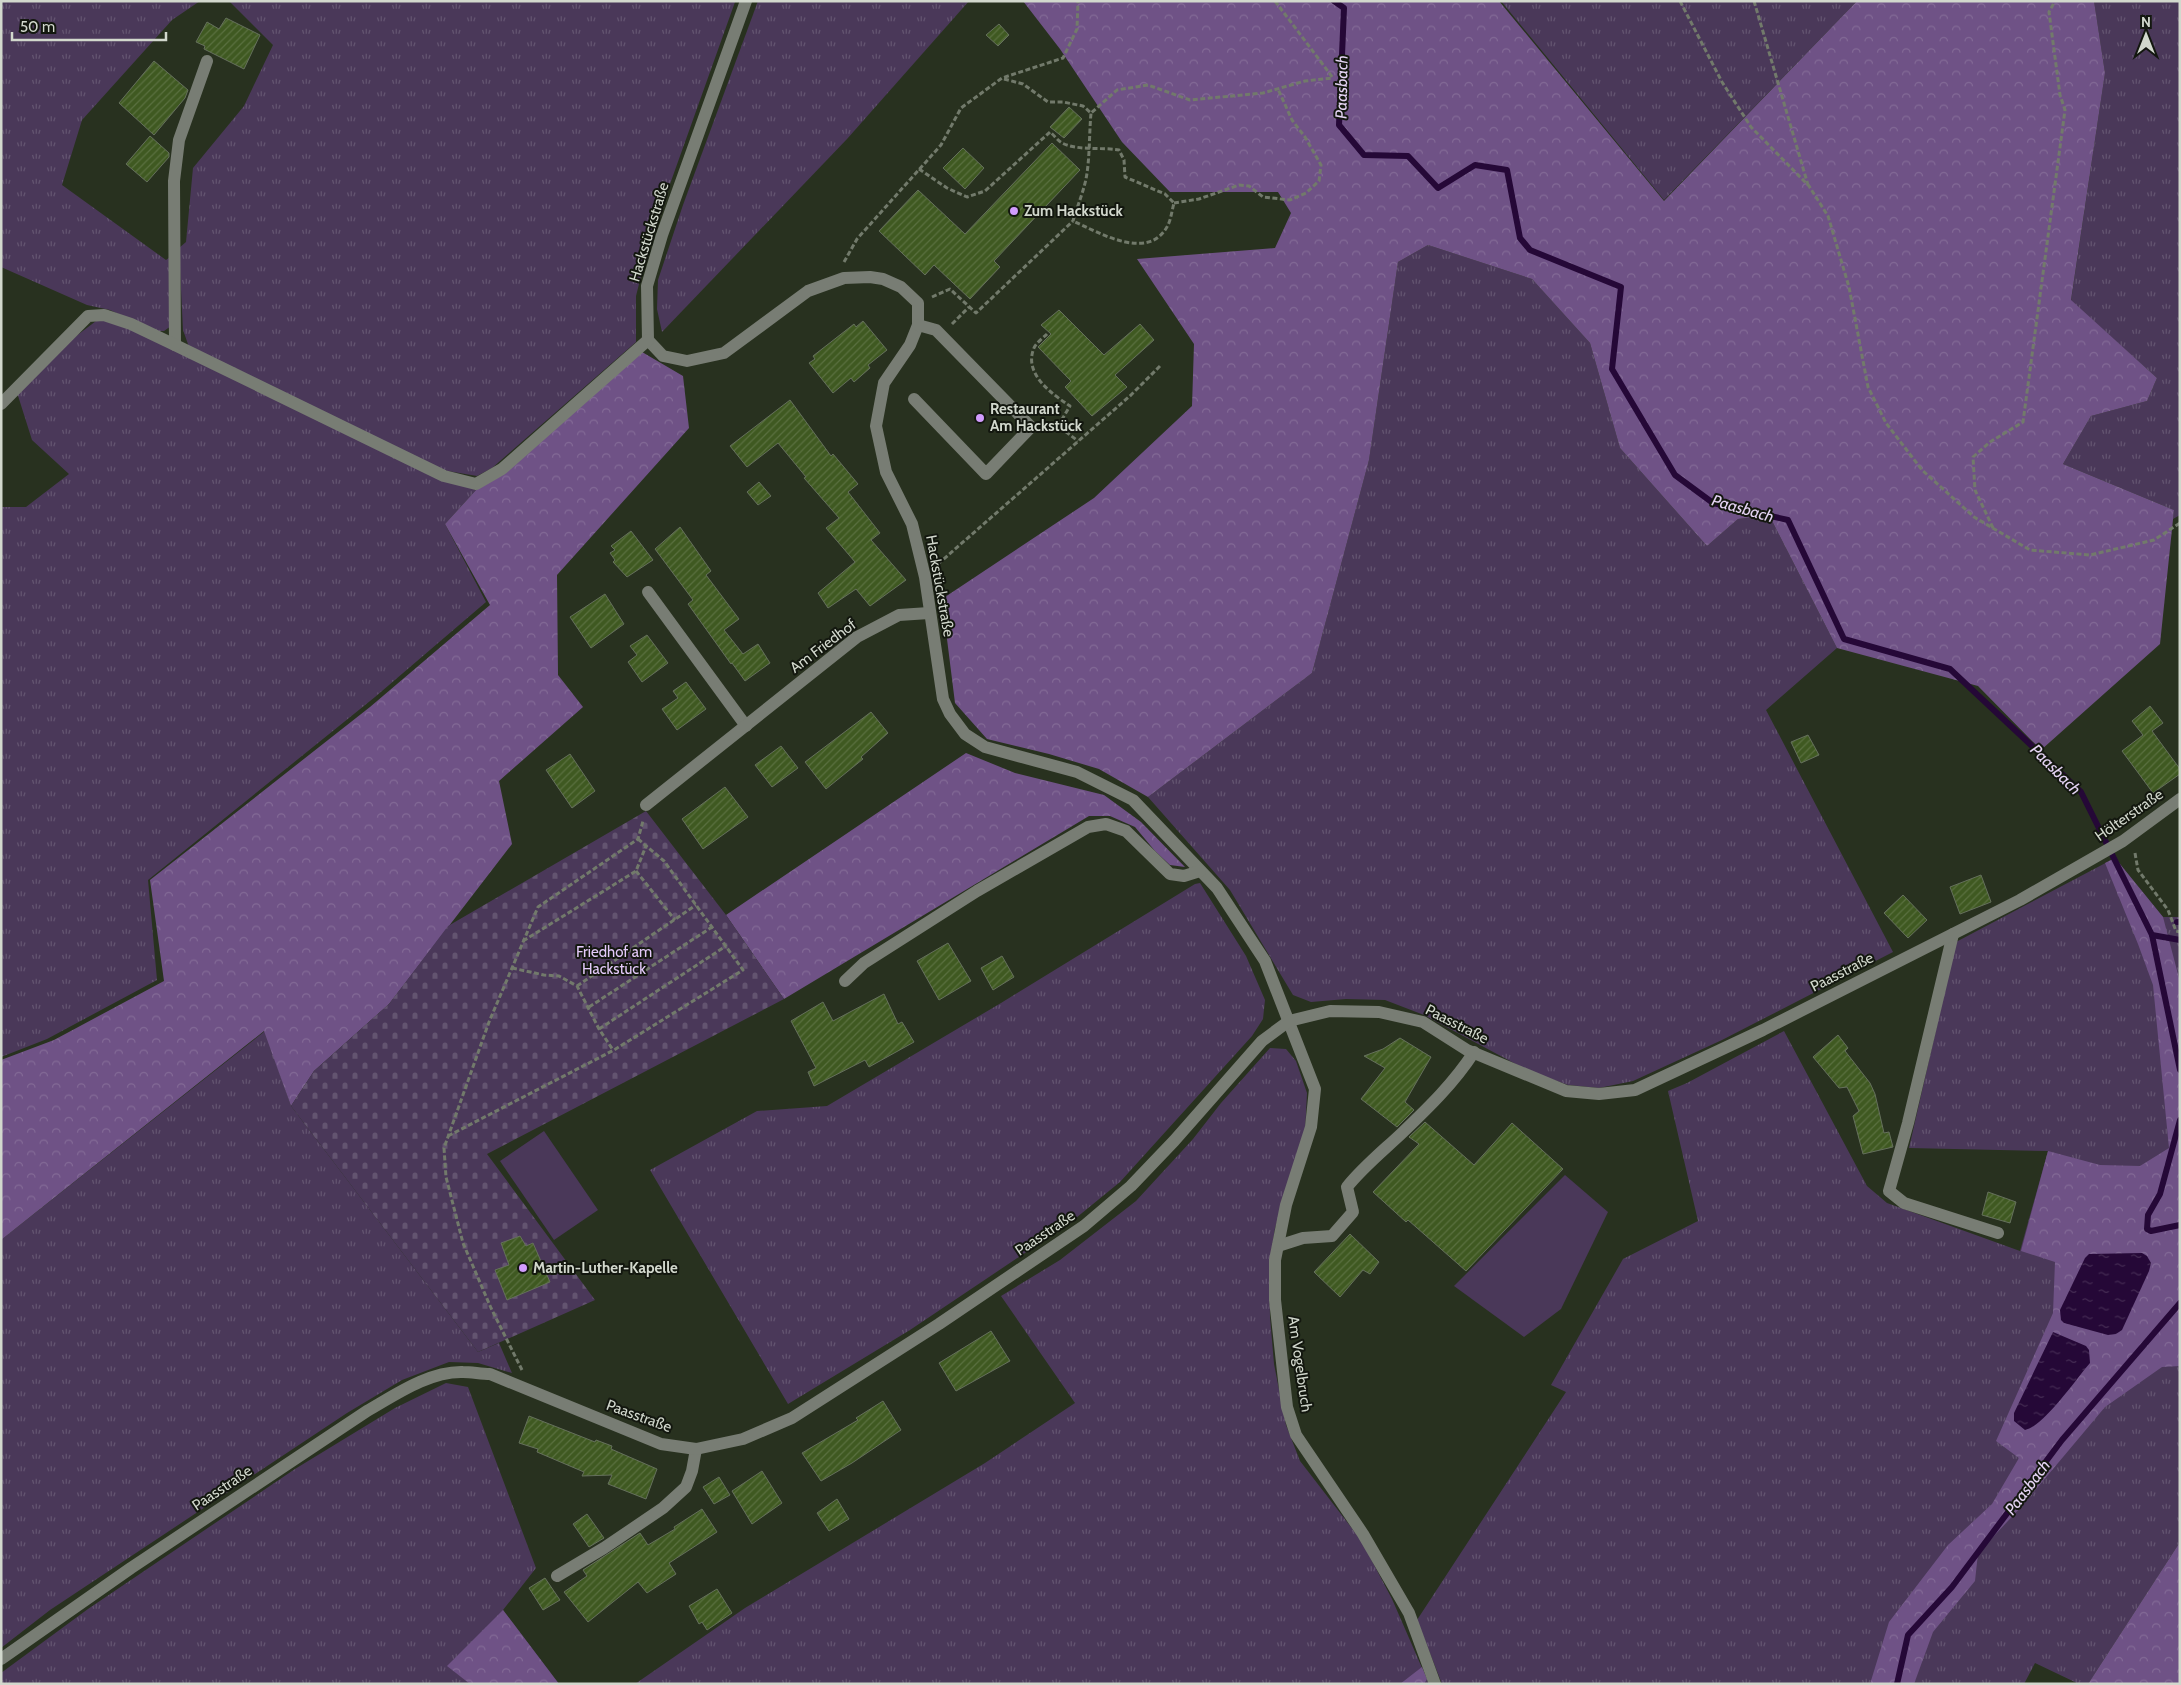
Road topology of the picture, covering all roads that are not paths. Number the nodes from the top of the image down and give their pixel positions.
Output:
1 (746, 1) edge
2 (207, 61) dead end
3 (918, 325) junction
4 (648, 340) junction
5 (175, 345) junction
6 (914, 399) dead end
7 (1, 404) edge
8 (648, 592) dead end
9 (929, 613) junction
10 (746, 726) junction
11 (2180, 799) edge
12 (646, 806) road end
13 (2096, 857) joint
14 (1200, 871) junction
15 (1953, 934) junction
16 (845, 981) dead end
17 (1289, 1021) junction
18 (1474, 1052) junction
19 (1998, 1233) dead end
20 (1278, 1246) junction
21 (696, 1448) junction
22 (557, 1576) dead end
23 (1, 1659) edge
24 (1435, 1684) edge

1 - 4 street, Hackstückstraße
2 - 5 street
3 - 4 street, Hackstückstraße
3 - 6 street
3 - 9 street, Hackstückstraße
4 - 5 street
5 - 7 street
8 - 10 street
9 - 10 street, Am Friedhof
9 - 14 street, Hackstückstraße
10 - 12 street, Am Friedhof
11 - 13 street, Hölterstraße
13 - 15 street, Paasstraße
14 - 16 street
14 - 17 street, Hackstückstraße
15 - 18 street, Paasstraße
15 - 19 street
17 - 18 street, Paasstraße
17 - 20 street, Am Vogelbruch
17 - 21 street, Paasstraße
18 - 20 street
20 - 24 street, Am Vogelbruch
21 - 22 street
21 - 23 street, Paasstraße

